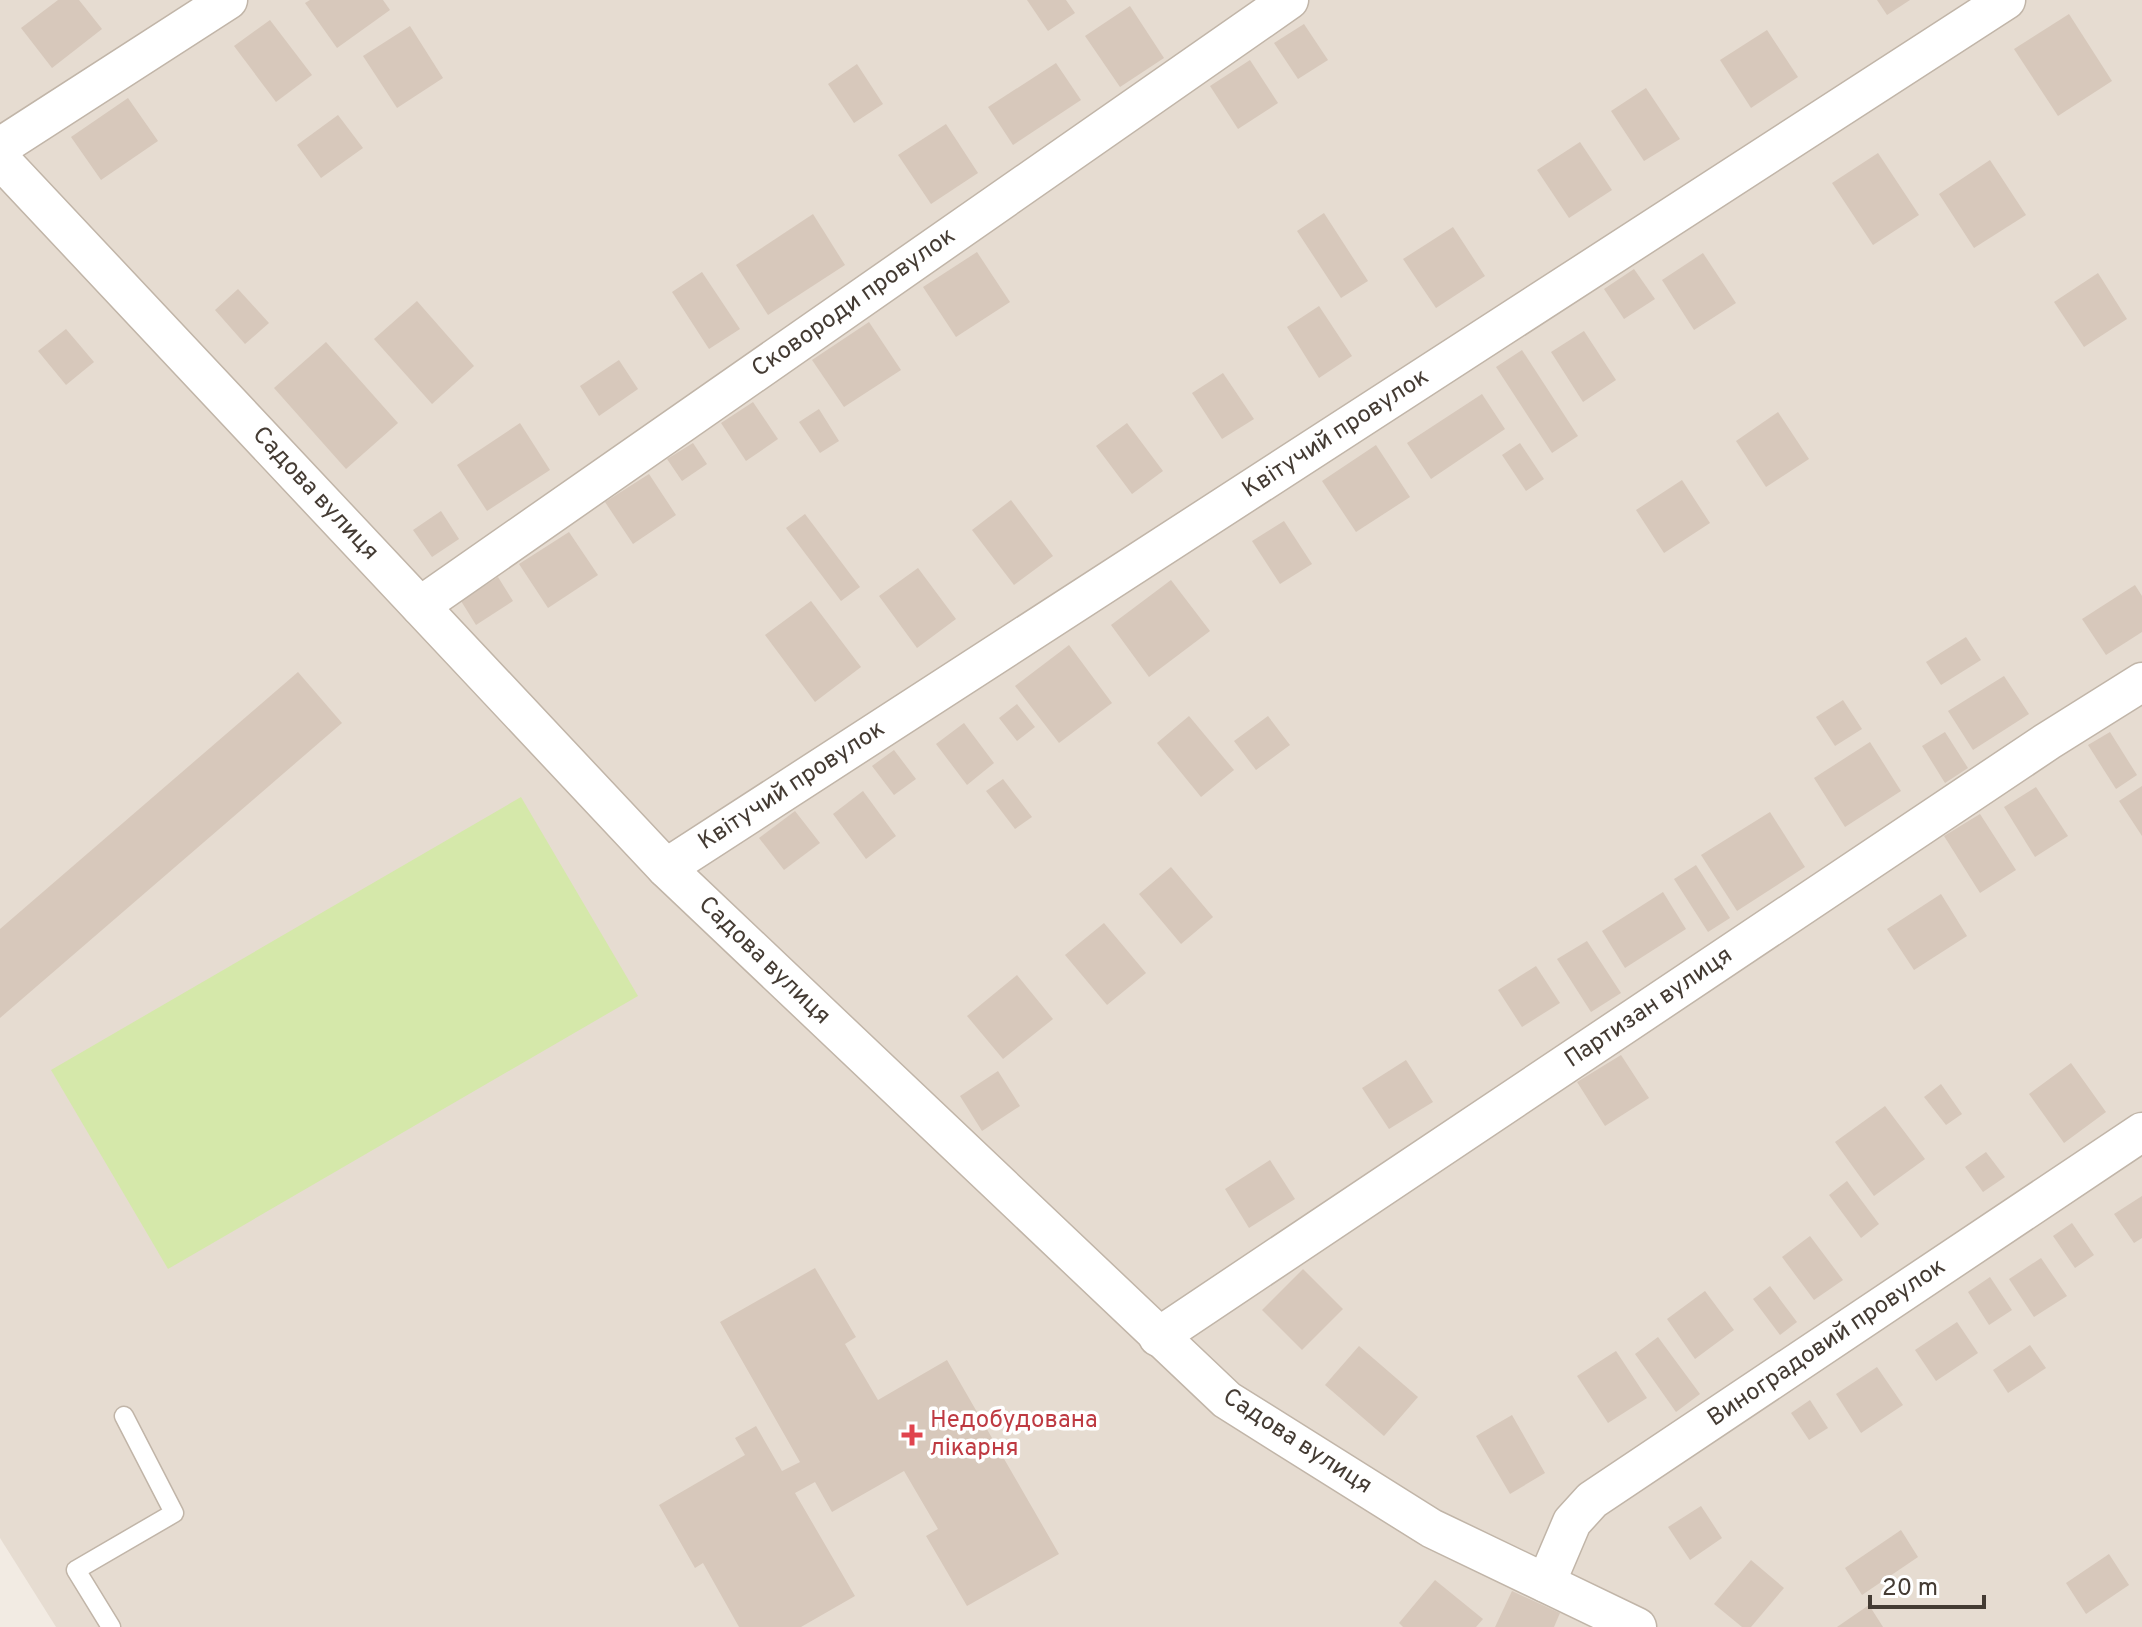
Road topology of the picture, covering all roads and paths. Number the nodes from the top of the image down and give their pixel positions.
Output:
1 (228, 0) edge
2 (1289, 0) edge
3 (2006, 0) edge
4 (0, 147) edge
5 (0, 159) edge
6 (420, 606) junction
7 (2142, 682) edge
8 (666, 868) junction
9 (2142, 1132) edge
10 (1158, 1337) junction
11 (124, 1416) dead end
12 (1546, 1583) junction
13 (111, 1627) edge
14 (1637, 1627) edge

1 - 4 street
2 - 6 street, Сковороди провулок
3 - 8 street, Квітучий провулок
5 - 6 street, Садова вулиця
6 - 8 street, Садова вулиця
7 - 10 street, Партизан вулиця
8 - 10 street, Садова вулиця
9 - 12 street, Виноградовий провулок
10 - 12 street, Садова вулиця
11 - 13 lane
12 - 14 street, Садова вулиця

